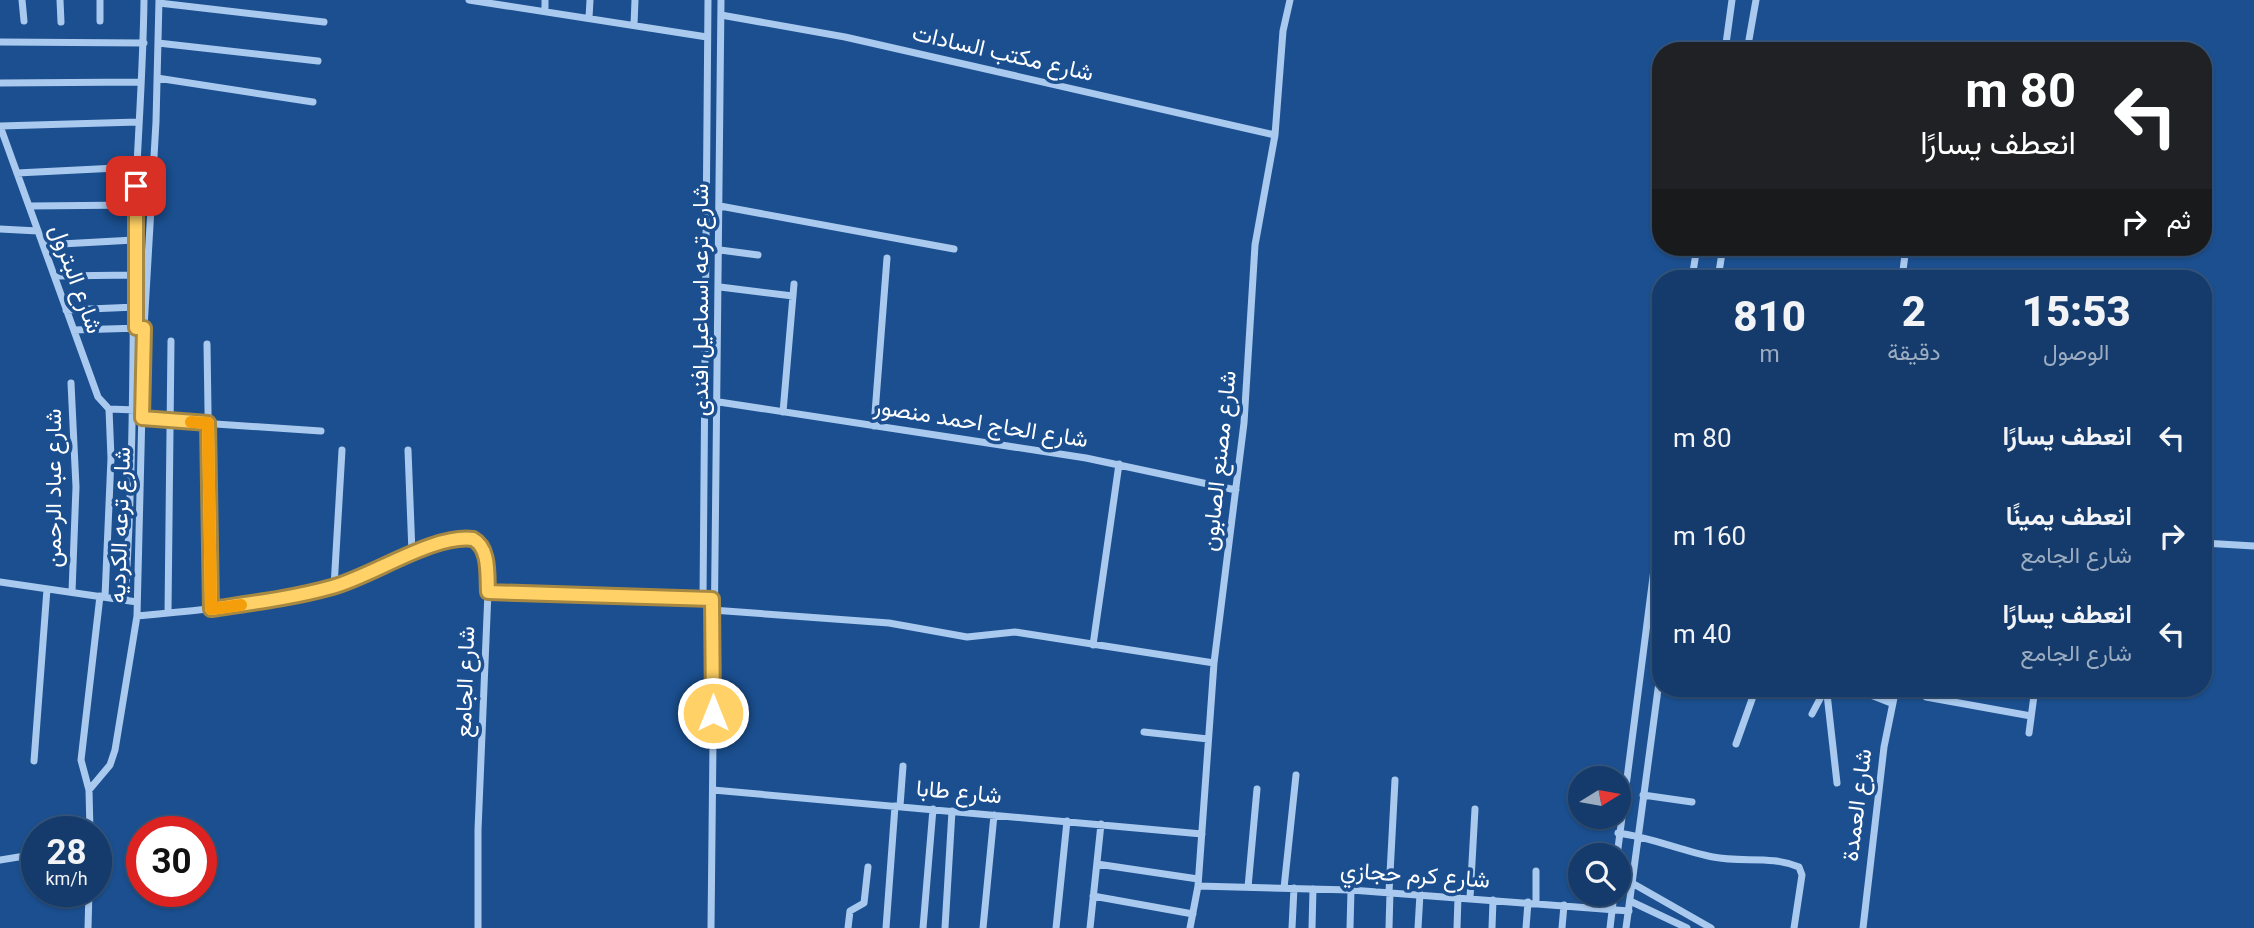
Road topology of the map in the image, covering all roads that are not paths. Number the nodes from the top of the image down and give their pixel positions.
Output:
1 (22, 0) edge
2 (60, 0) edge
3 (100, 0) edge
4 (144, 0) edge
5 (469, 0) edge
6 (545, 0) edge
7 (590, 0) edge
8 (635, 0) edge
9 (708, 0) edge
10 (721, 0) edge
11 (1290, 0) edge
12 (1732, 0) edge
13 (1756, 0) edge
14 (159, 1) edge
15 (507, 3) edge
16 (545, 11) junction
17 (721, 15) junction
18 (589, 18) junction
19 (24, 21) dead end
20 (100, 21) dead end
21 (61, 22) dead end
22 (324, 22) dead end
23 (634, 25) junction
24 (707, 37) junction
25 (0, 42) edge
26 (1726, 42) edge
27 (1749, 42) edge
28 (144, 43) junction
29 (158, 43) junction
30 (318, 61) dead end
31 (157, 78) junction
32 (141, 82) junction
33 (0, 83) edge
34 (707, 91) junction
35 (719, 92) junction
36 (313, 102) dead end
37 (138, 122) junction
38 (0, 126) edge
39 (1275, 135) junction
40 (137, 167) junction
41 (17, 173) junction
42 (135, 205) junction
43 (29, 206) junction
44 (720, 206) junction
45 (0, 229) edge
46 (38, 232) junction
47 (134, 240) junction
48 (43, 245) junction
49 (954, 249) dead end
50 (720, 250) junction
51 (758, 255) dead end
52 (887, 257) dead end
53 (135, 275) junction
54 (55, 276) junction
55 (794, 284) dead end
56 (720, 287) junction
57 (793, 296) junction
58 (136, 307) junction
59 (66, 310) junction
60 (140, 328) junction
61 (74, 330) junction
62 (171, 341) dead end
63 (207, 344) dead end
64 (71, 383) dead end
65 (719, 402) junction
66 (109, 409) junction
67 (133, 410) junction
68 (783, 412) junction
69 (142, 414) junction
70 (170, 420) junction
71 (208, 423) junction
72 (874, 426) junction
73 (321, 430) dead end
74 (342, 450) dead end
75 (408, 450) dead end
76 (1119, 464) junction
77 (1236, 490) junction
78 (2212, 544) edge
79 (2254, 546) edge
80 (412, 553) junction
81 (0, 582) edge
82 (1652, 582) edge
83 (334, 587) junction
84 (47, 589) junction
85 (72, 592) junction
86 (488, 592) junction
87 (103, 597) junction
88 (703, 599) junction
89 (712, 599) junction
90 (125, 600) junction
91 (137, 603) junction
92 (211, 609) junction
93 (712, 610) junction
94 (168, 613) junction
95 (137, 616) junction
96 (1093, 645) junction
97 (1214, 663) junction
98 (1657, 697) edge
99 (1753, 697) edge
100 (1823, 697) edge
101 (1825, 697) edge
102 (1876, 697) edge
103 (1893, 697) edge
104 (1926, 697) dead end
105 (2034, 697) edge
106 (1891, 703) junction
107 (1812, 714) dead end
108 (2031, 716) junction
109 (1144, 732) dead end
110 (2029, 733) dead end
111 (1208, 739) junction
112 (1736, 744) dead end
113 (34, 761) dead end
114 (903, 766) dead end
115 (1296, 775) dead end
116 (1395, 780) dead end
117 (1837, 783) dead end
118 (1257, 789) dead end
119 (89, 790) junction
120 (713, 790) junction
121 (1643, 795) junction
122 (1692, 802) dead end
123 (898, 806) junction
124 (933, 809) junction
125 (1475, 809) dead end
126 (952, 811) junction
127 (994, 815) junction
128 (90, 816) edge
129 (1067, 821) junction
130 (1101, 824) junction
131 (1618, 833) junction
132 (1202, 834) junction
133 (1638, 835) junction
134 (1617, 843) edge
135 (21, 857) edge
136 (0, 860) edge
137 (1097, 864) junction
138 (868, 867) dead end
139 (1536, 871) dead end
140 (1198, 883) junction
141 (1632, 883) junction
142 (1248, 887) junction
143 (1284, 888) junction
144 (1294, 888) junction
145 (1313, 889) junction
146 (1351, 890) junction
147 (1389, 892) junction
148 (1631, 892) edge
149 (1420, 894) junction
150 (1093, 896) junction
151 (1458, 897) junction
152 (1470, 898) junction
153 (1493, 900) junction
154 (1631, 901) edge
155 (1532, 903) junction
156 (1564, 905) junction
157 (1612, 906) edge
158 (1630, 906) edge
159 (89, 907) edge
160 (1612, 910) junction
161 (1629, 911) junction
162 (1193, 914) junction
163 (88, 928) edge
164 (478, 928) edge
165 (711, 928) edge
166 (848, 928) edge
167 (886, 928) edge
168 (923, 928) edge
169 (945, 928) edge
170 (983, 928) edge
171 (1056, 928) edge
172 (1090, 928) edge
173 (1190, 928) edge
174 (1292, 928) edge
175 (1312, 928) edge
176 (1350, 928) edge
177 (1389, 928) edge
178 (1418, 928) edge
179 (1457, 928) edge
180 (1492, 928) edge
181 (1526, 928) edge
182 (1562, 928) edge
183 (1610, 928) edge
184 (1626, 928) edge
185 (1687, 928) edge
186 (1711, 928) edge
187 (1794, 928) edge
188 (1863, 928) edge

1 - 19 street
2 - 21 street
3 - 20 street
4 - 28 street, شارع ترعه الكرديه
5 - 15 street
6 - 16 street
7 - 18 street
8 - 23 street
9 - 24 street, شارع ترعه اسماعيل افندى
10 - 17 street, شارع ترعه اسماعيل افندى
11 - 39 street, شارع مصنع الصابون
12 - 26 street
13 - 27 street
14 - 22 street
14 - 29 street, شارع ترعه الكرديه
15 - 16 street
16 - 18 street
17 - 35 street, شارع ترعه اسماعيل افندى
17 - 39 street, شارع مكتب السادات
18 - 23 street
23 - 24 street
24 - 34 street, شارع ترعه اسماعيل افندى
25 - 28 street
28 - 32 street, شارع ترعه الكرديه
29 - 30 street
29 - 31 street, شارع ترعه الكرديه
31 - 36 street
31 - 60 street, شارع ترعه الكرديه
32 - 33 street
32 - 37 street, شارع ترعه الكرديه
34 - 35 street
34 - 88 street, شارع ترعه اسماعيل افندى
35 - 44 street, شارع ترعه اسماعيل افندى
37 - 38 street
37 - 40 street, شارع ترعه الكرديه
38 - 41 street, شارع البترول
39 - 77 street, شارع مصنع الصابون
40 - 41 street
40 - 42 street, شارع ترعه الكرديه
41 - 43 street, شارع البترول
42 - 43 street
42 - 47 street, شارع ترعه الكرديه
43 - 46 street, شارع البترول
44 - 49 street
44 - 50 street, شارع ترعه اسماعيل افندى
45 - 46 street
46 - 48 street, شارع البترول
47 - 48 street
47 - 53 street, شارع ترعه الكرديه
48 - 54 street, شارع البترول
50 - 51 street
50 - 56 street, شارع ترعه اسماعيل افندى
52 - 72 street
53 - 54 street
53 - 58 street, شارع ترعه الكرديه
54 - 59 street, شارع البترول
55 - 57 street
56 - 57 street
56 - 65 street, شارع ترعه اسماعيل افندى
57 - 68 street
58 - 59 street
58 - 60 street, شارع ترعه الكرديه
59 - 61 street, شارع البترول
60 - 61 street
60 - 67 street, شارع ترعه الكرديه
60 - 69 street, شارع ترعه الكرديه
61 - 66 street, شارع البترول
62 - 70 street
63 - 71 street
64 - 85 street, شارع عباد الرحمن
65 - 68 street, شارع الحاج احمد منصور
65 - 89 street, شارع ترعه اسماعيل افندى
66 - 67 street
66 - 87 street
67 - 69 street
67 - 90 street, شارع ترعه الكرديه
68 - 72 street, شارع الحاج احمد منصور
69 - 70 street
69 - 91 street, شارع ترعه الكرديه
70 - 71 street
70 - 94 street
71 - 73 street
71 - 92 street
72 - 76 street, شارع الحاج احمد منصور
74 - 83 street
75 - 80 street
76 - 77 street, شارع الحاج احمد منصور
76 - 96 street
77 - 97 street, شارع مصنع الصابون
78 - 79 street
80 - 83 street, شارع الجامع
80 - 86 street, شارع الجامع
81 - 84 street
82 - 131 street
83 - 92 street, شارع الجامع
84 - 85 street
84 - 113 street
85 - 87 street
86 - 88 street
86 - 164 street, شارع الجامع
87 - 90 street
87 - 119 street
88 - 89 street
89 - 93 street, شارع ترعه اسماعيل افندى
90 - 91 street
91 - 95 street, شارع ترعه الكرديه
92 - 94 street, شارع الجامع
93 - 96 street
93 - 120 street, شارع ترعه اسماعيل افندى
94 - 95 street, شارع الجامع
95 - 119 street, شارع ترعه الكرديه
96 - 97 street
97 - 111 street, شارع مصنع الصابون
98 - 121 street
99 - 112 street
100 - 107 street
101 - 117 street
102 - 106 street
103 - 106 street, شارع العمدة
104 - 108 street
105 - 108 street
106 - 188 street, شارع العمدة
108 - 110 street
109 - 111 street
111 - 132 street, شارع مصنع الصابون
114 - 123 street
115 - 143 street
116 - 147 street
118 - 142 street
119 - 128 street
120 - 123 street, شارع طابا
120 - 165 street, شارع ترعه اسماعيل افندى
121 - 122 street
121 - 133 street
123 - 124 street, شارع طابا
123 - 167 street
124 - 126 street, شارع طابا
124 - 168 street
125 - 152 street
126 - 127 street, شارع طابا
126 - 169 street
127 - 129 street, شارع طابا
127 - 170 street
129 - 130 street, شارع طابا
129 - 171 street
130 - 132 street, شارع طابا
130 - 137 street
131 - 133 street
131 - 134 street
132 - 140 street, شارع مصنع الصابون
133 - 141 street
133 - 187 street
135 - 136 street
137 - 140 street, شارع كرم حجازي
137 - 150 street
138 - 166 street
139 - 155 street
140 - 142 street, شارع كرم حجازي
140 - 162 street, شارع مصنع الصابون
141 - 148 street
141 - 186 street
142 - 143 street, شارع كرم حجازي
143 - 144 street, شارع كرم حجازي
144 - 145 street, شارع كرم حجازي
144 - 174 street
145 - 146 street, شارع كرم حجازي
145 - 175 street
146 - 147 street, شارع كرم حجازي
146 - 176 street
147 - 149 street, شارع كرم حجازي
147 - 177 street
149 - 151 street, شارع كرم حجازي
149 - 178 street
150 - 162 street
150 - 172 street
151 - 152 street, شارع كرم حجازي
151 - 179 street
152 - 153 street, شارع كرم حجازي
153 - 155 street, شارع كرم حجازي
153 - 180 street
154 - 185 street
155 - 156 street, شارع كرم حجازي
155 - 181 street
156 - 160 street, شارع كرم حجازي
156 - 182 street
157 - 160 street
158 - 161 street
159 - 163 street
160 - 161 street, شارع كرم حجازي
160 - 183 street
161 - 184 street
162 - 173 street, شارع مصنع الصابون

